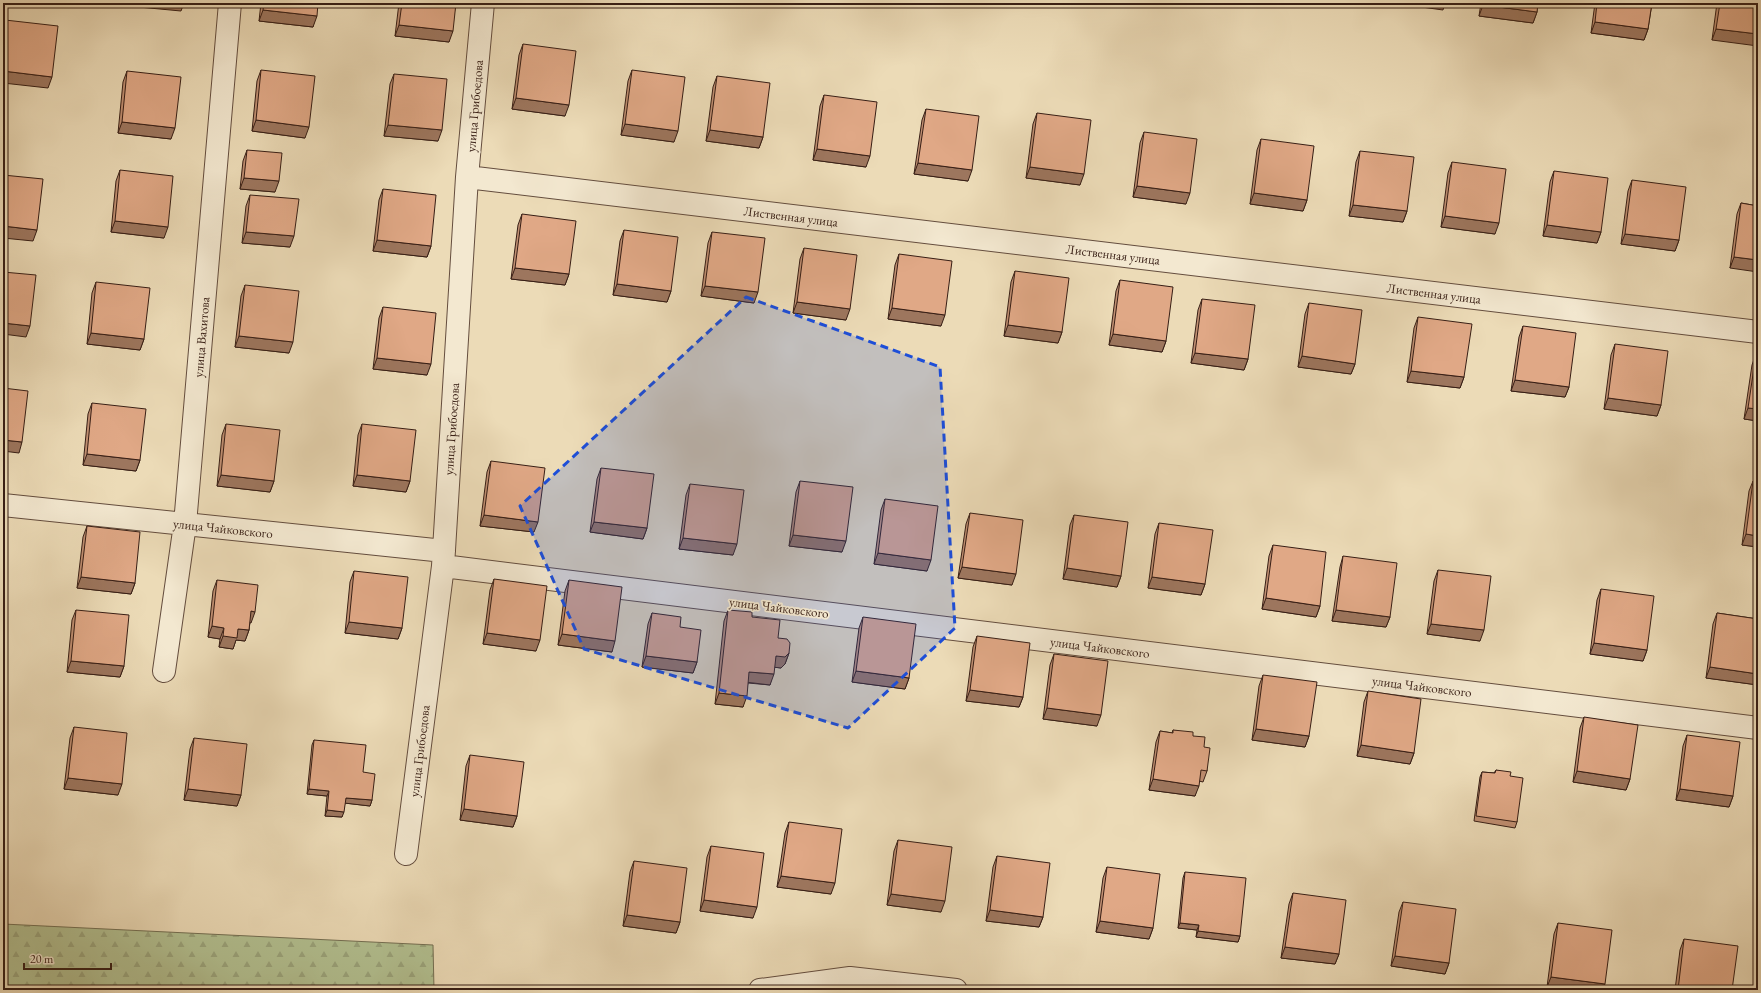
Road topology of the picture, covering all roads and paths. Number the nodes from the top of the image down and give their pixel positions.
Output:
1 (230, 3) edge
2 (483, 3) edge
3 (467, 177) junction
4 (1758, 332) edge
5 (3, 505) edge
6 (185, 524) junction
7 (443, 559) junction
8 (164, 671) dead end
9 (1758, 728) edge
10 (406, 854) dead end
11 (760, 990) edge
12 (956, 990) edge

1 - 6 street, улица Вахитова
2 - 3 street, улица Грибоедова
3 - 4 street, Лиственная улица
3 - 7 street, улица Грибоедова
5 - 6 street, улица Чайковского
6 - 7 street, улица Чайковского
6 - 8 street, улица Вахитова
7 - 9 street, улица Чайковского
7 - 10 street, улица Грибоедова
11 - 12 street

